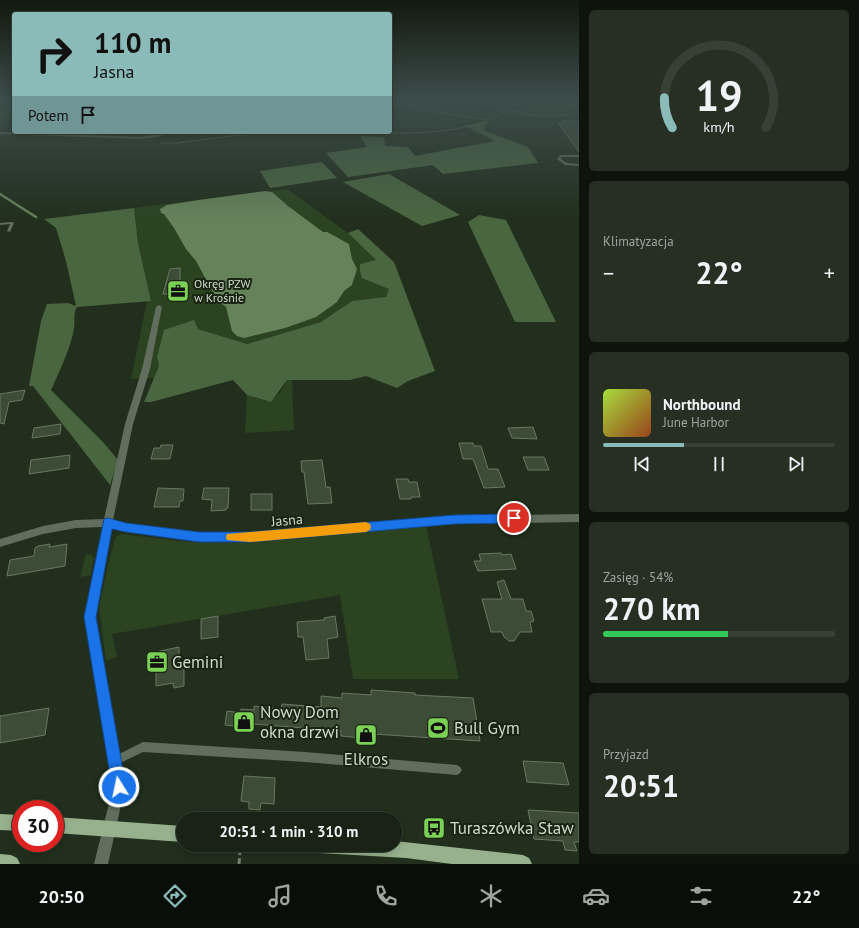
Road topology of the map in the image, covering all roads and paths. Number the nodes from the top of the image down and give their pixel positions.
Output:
1 (143, 140) edge
2 (199, 140) edge
3 (579, 156) edge
4 (579, 165) edge
5 (0, 224) edge
6 (9, 232) dead end
7 (159, 307) dead end
8 (579, 518) edge
9 (108, 523) junction
10 (0, 543) edge
11 (114, 761) junction
12 (457, 770) dead end
13 (0, 822) edge
14 (12, 823) edge
15 (64, 826) edge
16 (109, 828) junction
17 (176, 833) edge
18 (402, 850) edge
19 (240, 853) dead end
20 (0, 863) edge
21 (11, 864) edge
22 (101, 864) edge
23 (239, 864) edge
24 (523, 864) edge

1 - 2 path
3 - 4 lane
5 - 6 lane
7 - 9 street
8 - 9 street, Jasna
9 - 10 street, Jasna
9 - 11 street
11 - 12 lane
11 - 16 street
13 - 14 main road
15 - 16 main road
16 - 17 main road
16 - 22 street
18 - 24 main road
19 - 23 path
20 - 21 main road

